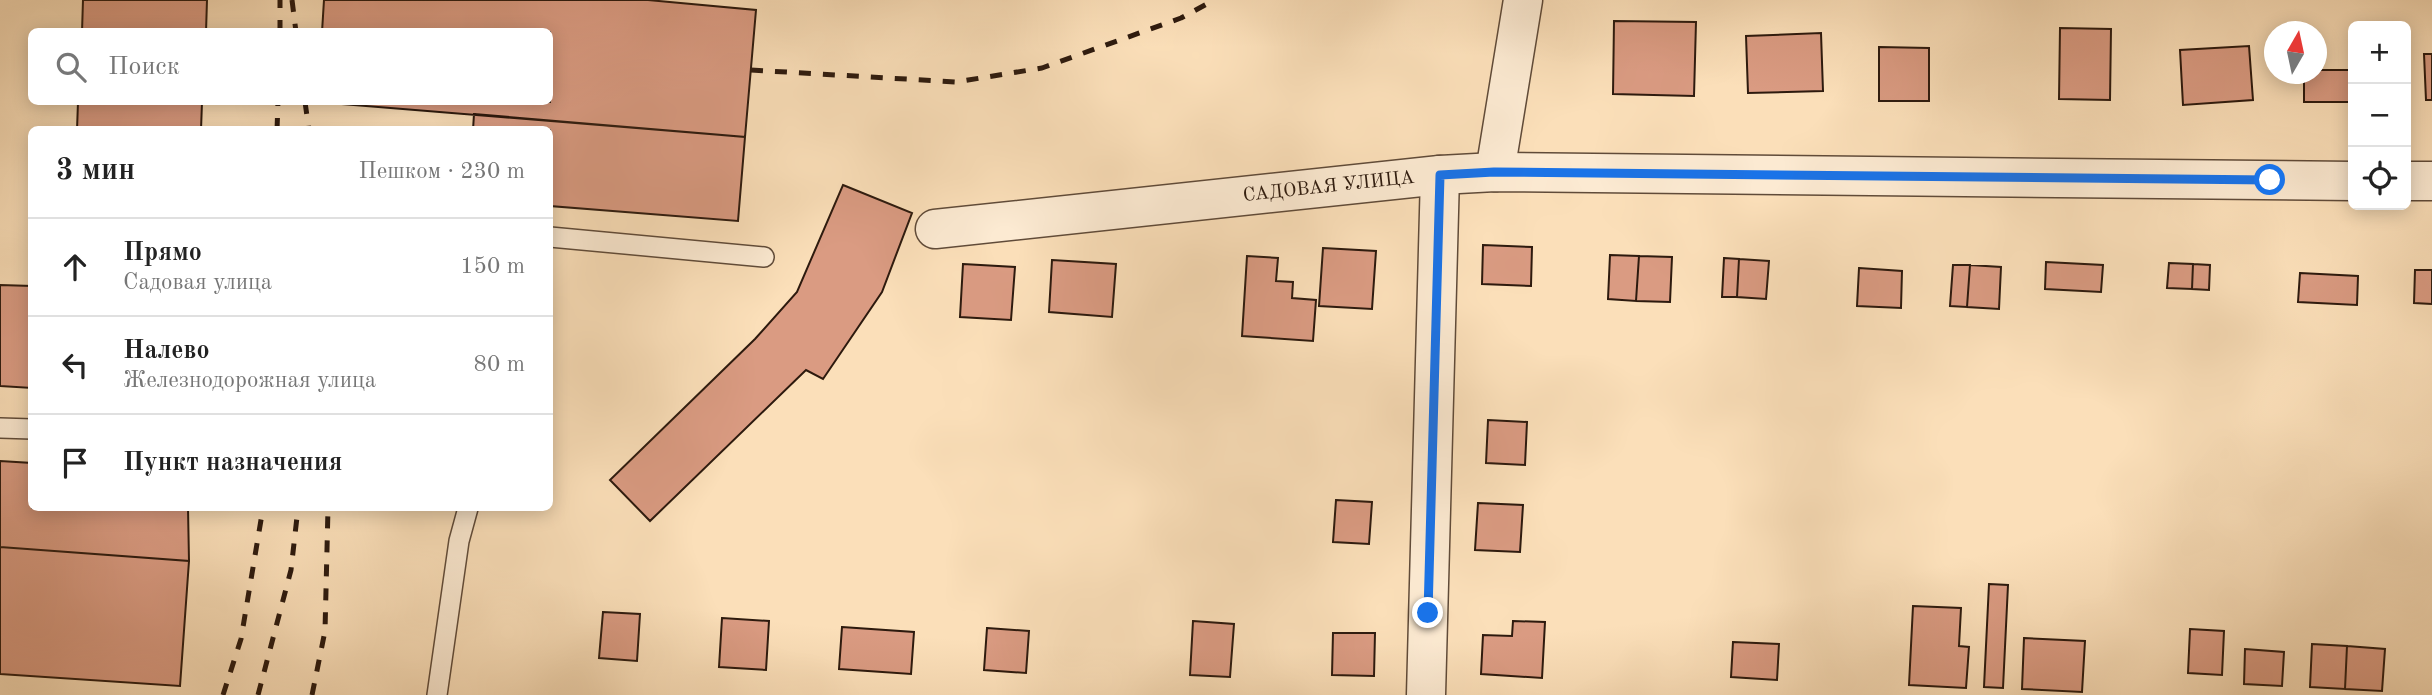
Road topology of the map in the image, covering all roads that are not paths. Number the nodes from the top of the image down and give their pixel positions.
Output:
1 (1523, 0) edge
2 (1494, 172) junction
3 (1440, 175) junction
4 (2348, 181) edge
5 (2411, 181) edge
6 (2432, 181) edge
7 (935, 229) dead end
8 (553, 237) edge
9 (764, 257) dead end
10 (0, 428) edge
11 (28, 429) edge
12 (467, 511) edge
13 (437, 695) edge
14 (1426, 695) edge

1 - 2 street
2 - 3 street, САДОВАЯ УЛИЦА
2 - 4 street, САДОВАЯ УЛИЦА
3 - 7 street, САДОВАЯ УЛИЦА
3 - 14 street
5 - 6 street
8 - 9 lane
10 - 11 lane
12 - 13 lane

